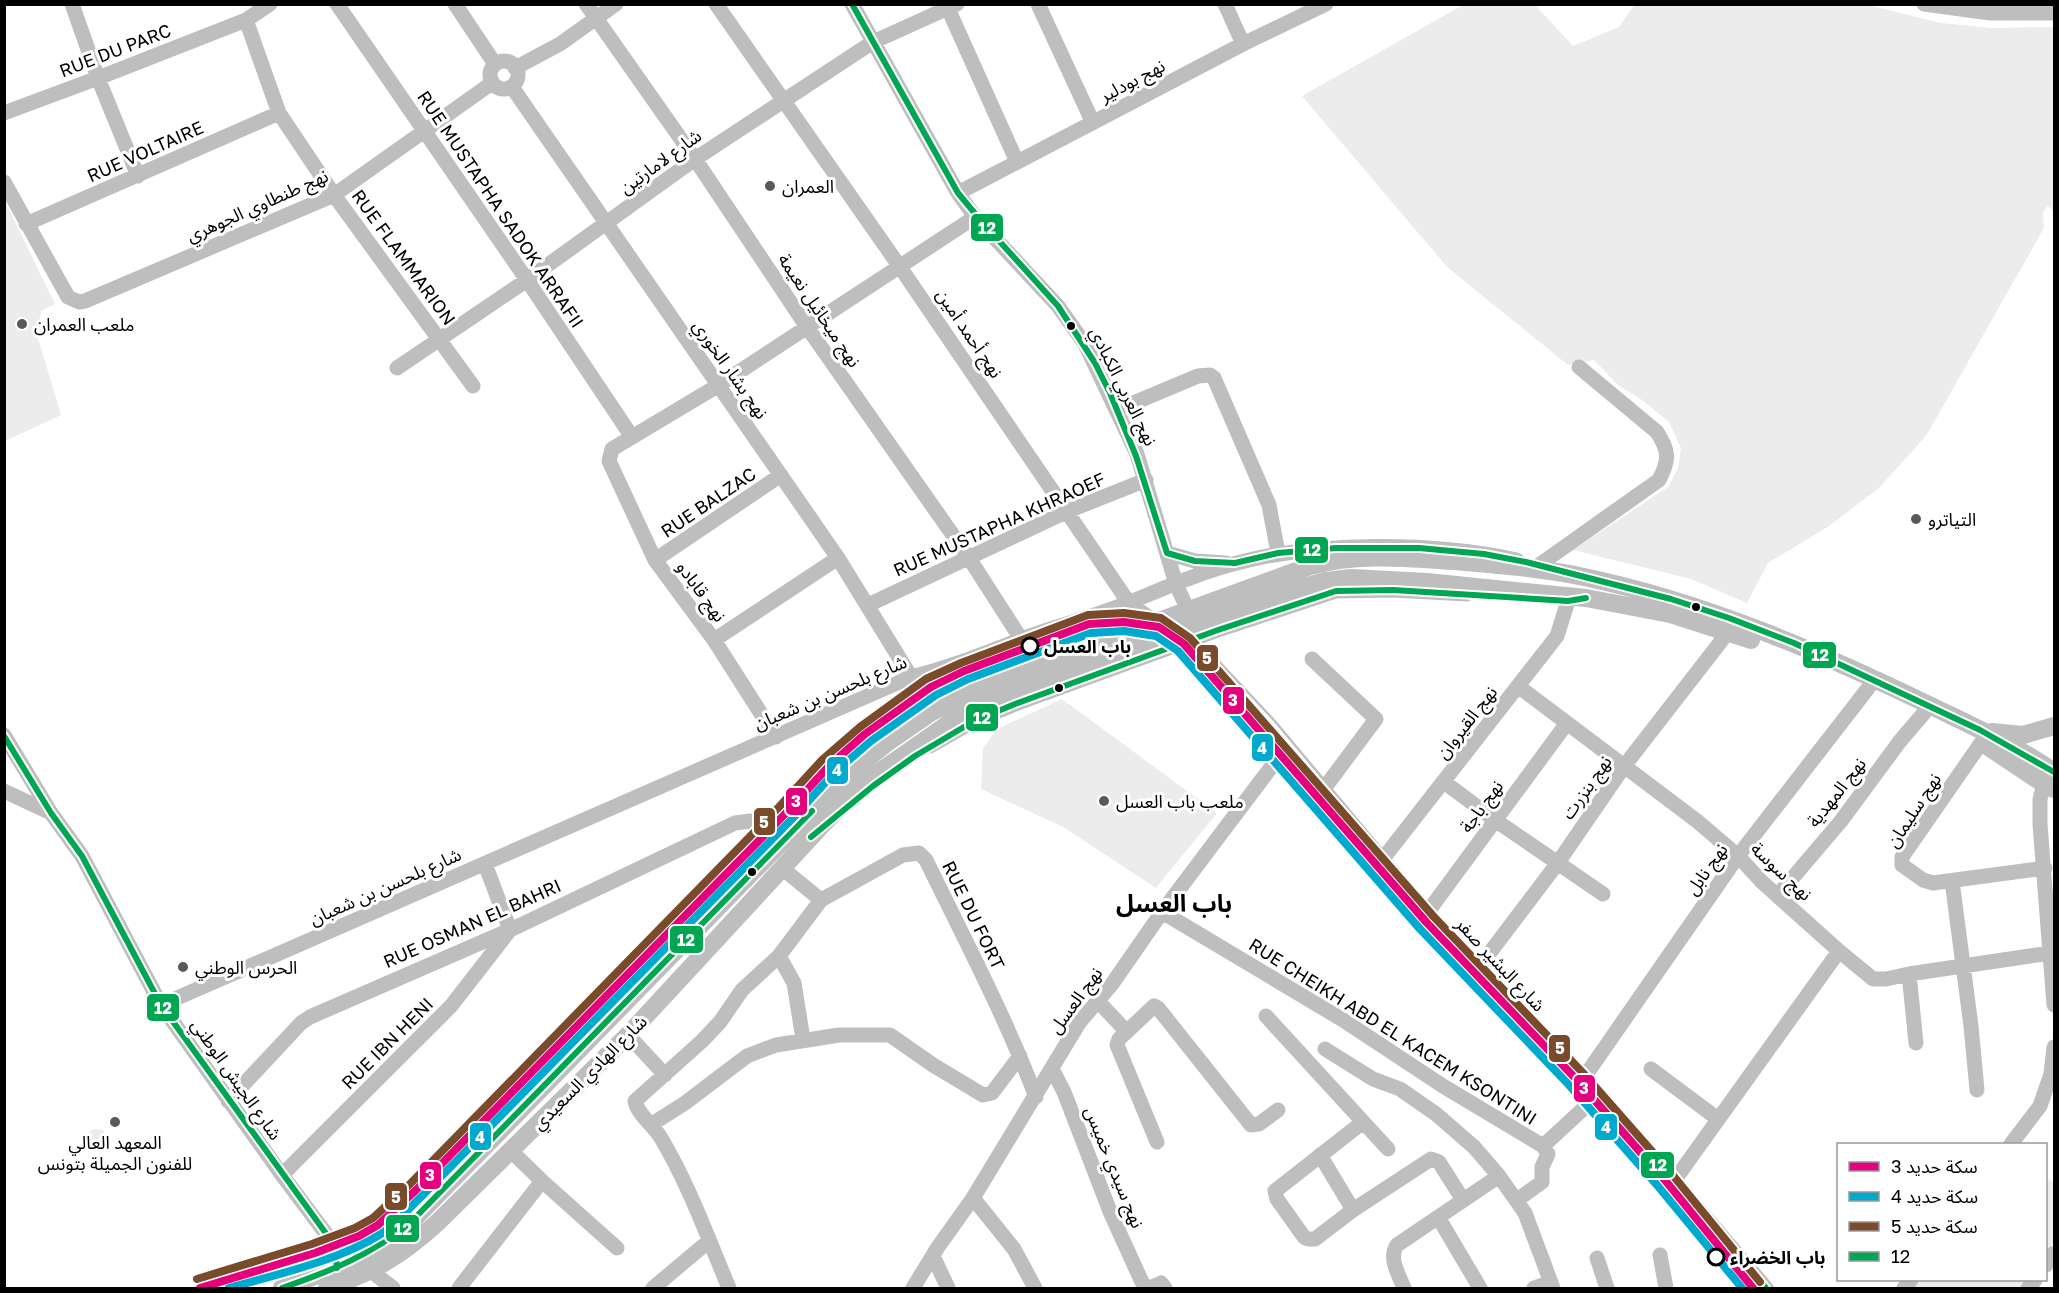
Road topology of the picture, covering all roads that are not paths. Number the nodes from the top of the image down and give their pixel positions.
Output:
1 (72, 4) edge
2 (270, 4) edge
3 (337, 4) edge
4 (455, 4) edge
5 (586, 4) edge
6 (616, 4) edge
7 (716, 4) edge
8 (852, 4) edge
9 (1038, 4) edge
10 (1225, 4) edge
11 (1326, 4) edge
12 (1924, 4) edge
13 (950, 6) edge
14 (2055, 13) edge
15 (596, 18) junction
16 (246, 20) junction
17 (873, 42) junction
18 (1243, 44) junction
19 (495, 64) junction
20 (515, 68) junction
21 (98, 78) junction
22 (492, 83) junction
23 (512, 87) junction
24 (784, 100) junction
25 (4, 113) edge
26 (279, 113) junction
27 (1093, 123) junction
28 (423, 130) junction
29 (695, 159) junction
30 (1017, 162) junction
31 (138, 176) junction
32 (4, 182) edge
33 (958, 193) junction
34 (334, 195) junction
35 (975, 217) junction
36 (26, 224) junction
37 (606, 224) junction
38 (900, 267) junction
39 (527, 280) junction
40 (807, 327) junction
41 (440, 339) junction
42 (1579, 367) dead end
43 (397, 368) dead end
44 (718, 385) junction
45 (473, 386) dead end
46 (1117, 410) junction
47 (632, 436) junction
48 (781, 475) junction
49 (1146, 480) junction
50 (1068, 511) junction
51 (1167, 553) junction
52 (1278, 553) junction
53 (838, 558) junction
54 (969, 558) junction
55 (655, 560) junction
56 (1235, 564) junction
57 (1539, 565) junction
58 (1581, 576) junction
59 (1176, 584) junction
60 (1577, 599) junction
61 (1129, 603) junction
62 (868, 605) junction
63 (1729, 631) junction
64 (1201, 637) junction
65 (1021, 639) junction
66 (714, 640) junction
67 (1186, 643) junction
68 (1312, 658) dead end
69 (1212, 663) junction
70 (911, 677) junction
71 (1518, 686) junction
72 (1869, 687) junction
73 (1923, 713) junction
74 (1567, 723) junction
75 (2055, 726) edge
76 (4, 735) edge
77 (1981, 736) junction
78 (776, 737) junction
79 (1287, 746) junction
80 (1625, 765) junction
81 (2052, 775) edge
82 (1444, 782) junction
83 (1323, 790) junction
84 (4, 791) edge
85 (51, 813) junction
86 (819, 816) junction
87 (1495, 820) junction
88 (811, 837) junction
89 (1738, 856) junction
90 (1382, 860) junction
91 (485, 864) junction
92 (1557, 864) junction
93 (2045, 868) junction
94 (783, 869) junction
95 (1952, 881) junction
96 (1603, 894) dead end
97 (1778, 895) junction
98 (820, 900) junction
99 (1162, 912) junction
100 (1427, 913) junction
101 (510, 930) junction
102 (2051, 948) edge
103 (1839, 951) junction
104 (779, 956) junction
105 (1963, 965) junction
106 (1479, 967) junction
107 (1909, 974) junction
108 (1097, 1000) junction
109 (161, 1005) junction
110 (2055, 1005) edge
111 (1266, 1016) dead end
112 (1126, 1031) junction
113 (628, 1035) junction
114 (803, 1039) junction
115 (1916, 1043) dead end
116 (2055, 1047) edge
117 (1325, 1048) dead end
118 (1020, 1056) junction
119 (1052, 1069) junction
120 (1651, 1069) dead end
121 (2053, 1071) edge
122 (665, 1075) junction
123 (1583, 1079) junction
124 (1977, 1090) dead end
125 (1036, 1097) junction
126 (228, 1101) junction
127 (1278, 1110) dead end
128 (1582, 1110) dead end
129 (1718, 1119) junction
130 (1363, 1122) junction
131 (652, 1124) junction
132 (1157, 1142) dead end
133 (2012, 1143) edge
134 (1543, 1146) junction
135 (1388, 1149) dead end
136 (511, 1150) junction
137 (1320, 1155) junction
138 (282, 1175) junction
139 (1499, 1176) junction
140 (542, 1181) junction
141 (1674, 1181) junction
142 (973, 1198) junction
143 (1463, 1200) junction
144 (1517, 1200) junction
145 (1353, 1210) junction
146 (1438, 1218) junction
147 (330, 1239) junction
148 (709, 1241) junction
149 (617, 1248) dead end
150 (1660, 1255) dead end
151 (933, 1256) junction
152 (1597, 1258) dead end
153 (371, 1271) junction
154 (333, 1281) edge
155 (1552, 1285) edge
156 (1163, 1286) edge
157 (282, 1288) edge
158 (391, 1288) edge
159 (459, 1288) edge
160 (653, 1288) edge
161 (729, 1288) edge
162 (913, 1288) edge
163 (948, 1288) edge
164 (1035, 1288) edge
165 (1404, 1288) edge
166 (1480, 1288) edge
167 (1534, 1288) edge
168 (1607, 1288) edge
169 (1666, 1288) edge
170 (1766, 1288) edge

1 - 21 street
2 - 16 street, RUE DU PARC
3 - 28 street, RUE MUSTAPHA SADOK ARRAFII
4 - 19 street
5 - 15 street, نهج ميخائيل نعيمة
6 - 15 street
7 - 24 street, نهج أحمد أمين
8 - 17 street, نهج العربي الكبادي
9 - 27 street
10 - 18 street
11 - 18 street, نهج بودلير
12 - 14 street
13 - 17 street, شارع لامارتين
13 - 30 street
15 - 20 street
15 - 29 street, نهج ميخائيل نعيمة
16 - 21 street, RUE DU PARC
16 - 26 street, RUE FLAMMARION
17 - 24 street, شارع لامارتين
17 - 33 street, نهج العربي الكبادي
18 - 27 street, نهج بودلير
19 - 20 street
19 - 22 street
20 - 23 street
21 - 25 street, RUE DU PARC
21 - 31 street
22 - 23 street
22 - 28 street, نهج طنطاوي الجوهري
23 - 37 street, نهج بشار الخوري
24 - 29 street, شارع لامارتين
24 - 38 street, نهج أحمد أمين
26 - 31 street, RUE VOLTAIRE
26 - 34 street, RUE FLAMMARION
27 - 30 street, نهج بودلير
28 - 34 street, نهج طنطاوي الجوهري
28 - 39 street, RUE MUSTAPHA SADOK ARRAFII
29 - 37 street, شارع لامارتين
29 - 40 street, نهج ميخائيل نعيمة
30 - 33 street, نهج بودلير
31 - 36 street, RUE VOLTAIRE
32 - 36 street
33 - 35 street, نهج العربي الكبادي
34 - 36 street, نهج طنطاوي الجوهري
34 - 41 street, RUE FLAMMARION
35 - 38 street
35 - 46 street, نهج العربي الكبادي
37 - 39 street, شارع لامارتين
37 - 44 street, نهج بشار الخوري
38 - 40 street
38 - 50 street, نهج أحمد أمين
39 - 41 street, شارع لامارتين
39 - 47 street, RUE MUSTAPHA SADOK ARRAFII
40 - 44 street
40 - 54 street, نهج ميخائيل نعيمة
41 - 43 street, شارع لامارتين
41 - 45 street, RUE FLAMMARION
42 - 57 street
44 - 47 street
44 - 48 street, نهج بشار الخوري
46 - 49 street, نهج العربي الكبادي
46 - 52 street
47 - 55 street, نهج قابادو
48 - 53 street, نهج بشار الخوري
48 - 55 street, RUE BALZAC
49 - 50 street, RUE MUSTAPHA KHRAOEF
49 - 51 street, نهج العربي الكبادي
50 - 54 street, RUE MUSTAPHA KHRAOEF
50 - 61 street, نهج أحمد أمين
51 - 56 street
51 - 59 street, نهج العربي الكبادي
52 - 56 street, شارع بلحسن بن شعبان
52 - 57 street, شارع بلحسن بن شعبان
53 - 62 street, نهج بشار الخوري
53 - 66 street
54 - 62 street, RUE MUSTAPHA KHRAOEF
54 - 65 street, نهج ميخائيل نعيمة
55 - 66 street, نهج قابادو
56 - 59 street, شارع بلحسن بن شعبان
57 - 58 street, شارع بلحسن بن شعبان
58 - 77 main road
58 - 86 main road
59 - 61 street, شارع بلحسن بن شعبان
59 - 64 street, نهج العربي الكبادي
60 - 63 main road
60 - 64 street
60 - 71 street, نهج القيروان
60 - 86 main road
61 - 65 street, شارع بلحسن بن شعبان
61 - 67 street, نهج أحمد أمين
62 - 70 street, نهج بشار الخوري
63 - 72 main road
63 - 80 street, نهج بنزرت
64 - 67 street
64 - 69 street, نهج العربي الكبادي
65 - 70 street, شارع بلحسن بن شعبان
66 - 78 street, نهج قابادو
67 - 69 street, نهج أحمد أمين
67 - 88 street
68 - 83 street
69 - 79 street, شارع البشير صفر
70 - 78 street, شارع بلحسن بن شعبان
71 - 74 street, نهج سوسة
71 - 82 street, نهج القيروان
72 - 73 main road
72 - 89 street, نهج نابل
73 - 77 main road
73 - 97 street, نهج المهدية
74 - 80 street, نهج سوسة
74 - 87 street, نهج باجة
75 - 77 main road
76 - 85 street
77 - 81 main road
77 - 95 street, نهج سليمان
78 - 91 street, شارع بلحسن بن شعبان
79 - 83 street, شارع البشير صفر
79 - 99 street, نهج العسل
80 - 89 street, نهج سوسة
80 - 92 street, نهج بنزرت
81 - 93 street
82 - 87 street
82 - 90 street, نهج القيروان
83 - 90 street, شارع البشير صفر
84 - 85 street, شارع الجيش الوطني
85 - 109 street, شارع الجيش الوطني
86 - 88 main road, شارع الهادي السعيدي
86 - 154 main road, شارع الهادي السعيدي
87 - 92 street
87 - 100 street, نهج باجة
88 - 94 main road, شارع الهادي السعيدي
89 - 97 street, نهج سوسة
89 - 123 street, نهج نابل
90 - 100 street, شارع البشير صفر
91 - 101 street
91 - 109 street, شارع بلحسن بن شعبان
92 - 96 street
92 - 106 street, نهج بنزرت
93 - 95 street, نهج سليمان
93 - 102 street
94 - 98 street
94 - 113 main road, شارع الهادي السعيدي
95 - 105 street
97 - 103 street, نهج سوسة
98 - 104 street
98 - 118 street, RUE DU FORT
99 - 108 street, نهج العسل
99 - 134 street, RUE CHEIKH ABD EL KACEM KSONTINI
100 - 106 street, شارع البشير صفر
101 - 126 street, RUE OSMAN EL BAHRI
101 - 138 street, RUE IBN HENI
101 - 147 street, RUE OSMAN EL BAHRI
102 - 105 street, نهج سوسة
102 - 110 street
103 - 107 street, نهج سوسة
103 - 129 street
104 - 114 street
104 - 122 street
105 - 107 street, نهج سوسة
105 - 124 street
106 - 123 street, شارع البشير صفر
107 - 115 street
108 - 112 street
108 - 119 street, نهج العسل
109 - 126 street, شارع الجيش الوطني
111 - 130 street
112 - 127 street
112 - 132 street
113 - 122 street
113 - 136 main road, شارع الهادي السعيدي
114 - 118 street
114 - 131 street
116 - 121 street
117 - 139 street
118 - 125 street, RUE DU FORT
119 - 125 street, نهج العسل
119 - 156 street, نهج سيدي خميس
120 - 129 street
121 - 133 street
122 - 131 street
123 - 141 street, شارع البشير صفر
125 - 142 street, نهج العسل
126 - 138 street, شارع الجيش الوطني
128 - 134 street
129 - 141 street
130 - 135 street
130 - 137 street
131 - 148 street
134 - 144 street, RUE CHEIKH ABD EL KACEM KSONTINI
136 - 140 street
136 - 153 main road, شارع الهادي السعيدي
137 - 145 street
137 - 145 street
138 - 147 street, شارع الجيش الوطني
139 - 143 street
139 - 144 street
140 - 149 street
140 - 159 street
141 - 170 street, شارع البشير صفر
142 - 151 street, نهج العسل
142 - 164 street
143 - 145 street
143 - 146 street
144 - 155 street
146 - 165 street
146 - 166 street
147 - 154 street, شارع الجيش الوطني
148 - 160 street
148 - 161 street
150 - 169 street
151 - 162 street, نهج العسل
151 - 163 street
152 - 168 street
153 - 154 main road, شارع الهادي السعيدي
153 - 158 street
154 - 157 main road, شارع الهادي السعيدي
155 - 167 street

